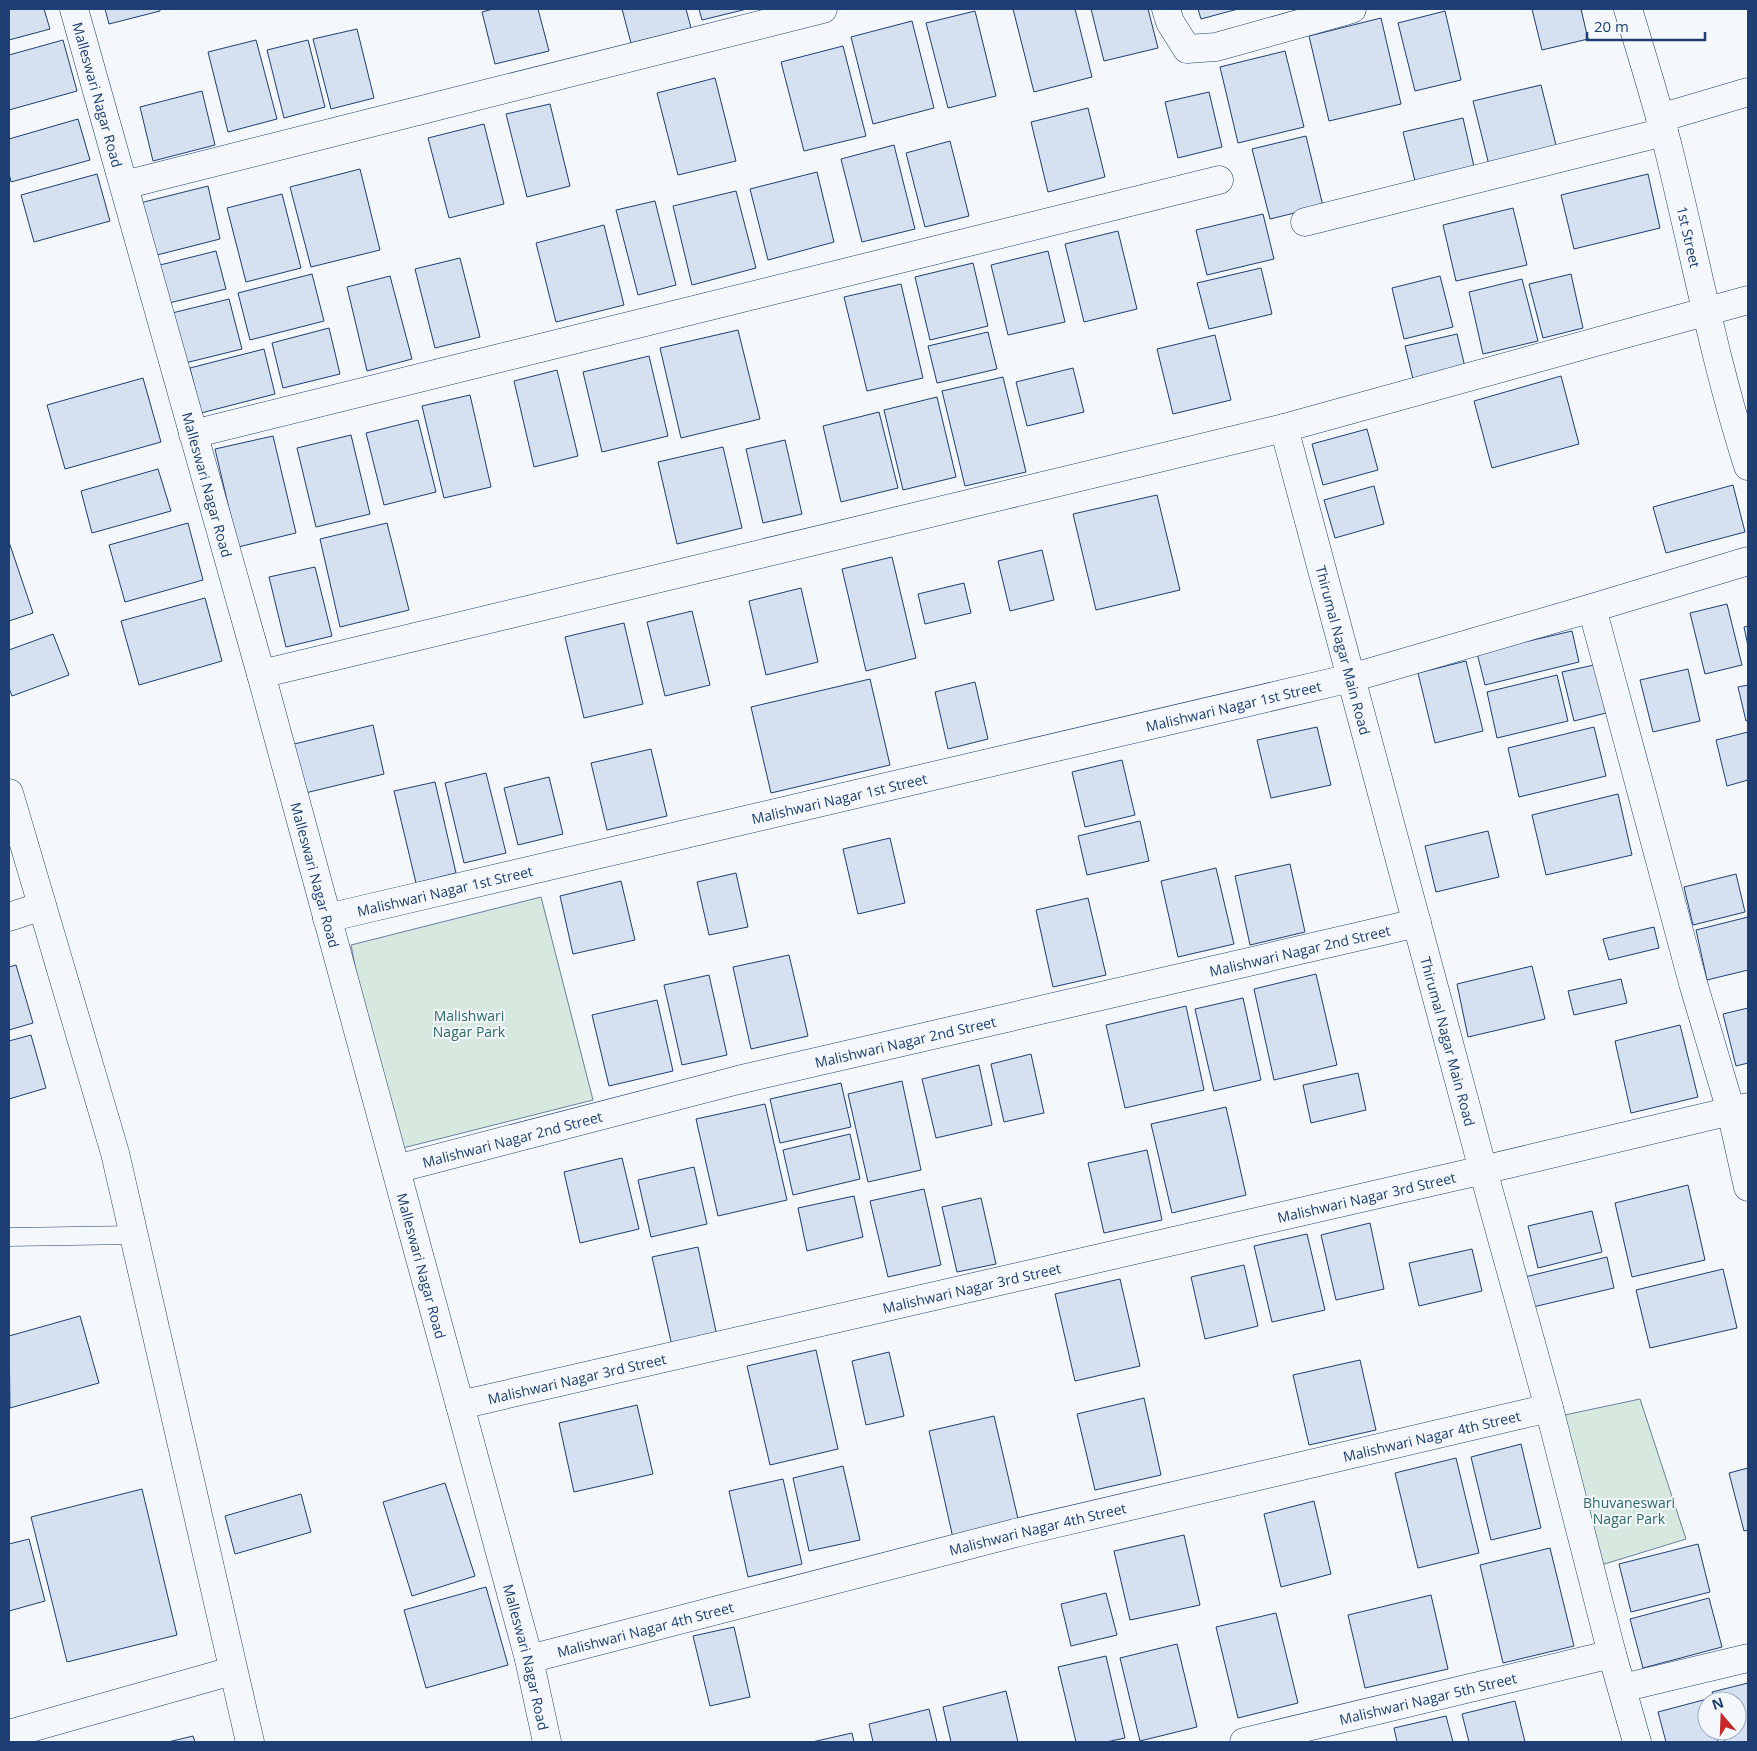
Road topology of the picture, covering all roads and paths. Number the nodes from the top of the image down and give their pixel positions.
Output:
1 (74, 9) edge
2 (823, 9) edge
3 (1166, 9) edge
4 (1352, 9) edge
5 (1628, 9) edge
6 (1748, 92) edge
7 (1662, 125) junction
8 (1219, 180) dead end
9 (124, 185) junction
10 (1304, 222) dead end
11 (1748, 300) edge
12 (1707, 311) junction
13 (1284, 428) junction
14 (1742, 428) edge
15 (193, 434) junction
16 (1748, 466) edge
17 (1748, 560) edge
18 (1592, 608) junction
19 (260, 674) junction
20 (1351, 678) junction
21 (9, 793) edge
22 (42, 906) junction
23 (9, 917) edge
24 (327, 918) junction
25 (1417, 924) junction
26 (1740, 1109) edge
27 (396, 1169) junction
28 (1483, 1170) junction
29 (1748, 1187) edge
30 (134, 1236) junction
31 (9, 1237) edge
32 (460, 1405) junction
33 (1549, 1408) junction
34 (1612, 1654) junction
35 (1748, 1658) edge
36 (529, 1659) junction
37 (232, 1671) junction
38 (1622, 1688) junction
39 (9, 1734) edge
40 (250, 1742) edge
41 (547, 1742) edge
42 (1244, 1742) edge
43 (1637, 1742) edge

1 - 9 street, Malleswari Nagar Road
2 - 9 street
3 - 4 street
5 - 7 street, 1st Street
6 - 7 street
7 - 10 street
7 - 12 street, 1st Street
8 - 15 street
9 - 15 street, Malleswari Nagar Road
11 - 12 street
12 - 13 street
12 - 14 street, 1st Street
13 - 19 street
13 - 20 street, Thirumal Nagar Main Road
14 - 16 street, 1st Street
15 - 19 street, Malleswari Nagar Road
17 - 18 street, Malishwari Nagar 1st Street
18 - 20 street, Malishwari Nagar 1st Street
18 - 26 street
19 - 24 street, Malleswari Nagar Road
20 - 24 street, Malishwari Nagar 1st Street
20 - 25 street, Thirumal Nagar Main Road
21 - 22 street
22 - 23 street
22 - 30 street
24 - 27 street, Malleswari Nagar Road
25 - 27 street, Malishwari Nagar 2nd Street
25 - 28 street, Thirumal Nagar Main Road
26 - 28 street, Malishwari Nagar 3rd Street
26 - 29 street
27 - 32 street, Malleswari Nagar Road
28 - 32 street, Malishwari Nagar 3rd Street
28 - 33 street, Thirumal Nagar Main Road
30 - 31 lane
30 - 37 street
32 - 36 street, Malleswari Nagar Road
33 - 34 street, Thirumal Nagar Main Road
33 - 36 street, Malishwari Nagar 4th Street
34 - 38 street, Thirumal Nagar Main Road
34 - 42 street, Malishwari Nagar 5th Street
35 - 38 street
36 - 41 street, Malleswari Nagar Road
37 - 39 street
37 - 40 street
38 - 43 street, Thirumal Nagar Main Road

